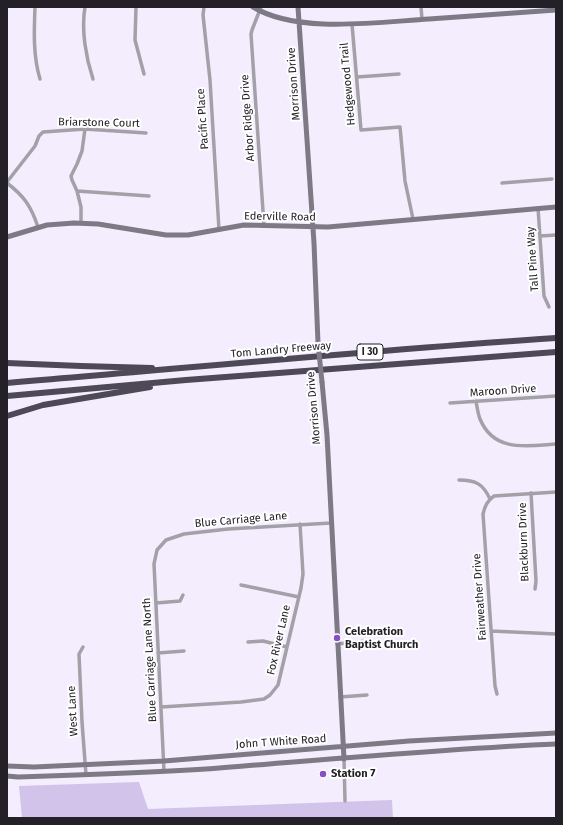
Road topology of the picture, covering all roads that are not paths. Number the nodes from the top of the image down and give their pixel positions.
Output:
1 (35, 7) edge
2 (85, 7) edge
3 (136, 7) edge
4 (204, 7) edge
5 (252, 7) edge
6 (298, 7) edge
7 (421, 7) edge
8 (260, 9) edge
9 (556, 10) edge
10 (422, 19) junction
11 (299, 22) junction
12 (352, 24) junction
13 (144, 74) dead end
14 (399, 74) dead end
15 (357, 77) junction
16 (40, 79) dead end
17 (93, 80) dead end
18 (85, 129) junction
19 (146, 133) dead end
20 (552, 178) dead end
21 (502, 182) dead end
22 (7, 183) edge
23 (77, 191) junction
24 (149, 196) dead end
25 (556, 207) edge
26 (538, 208) junction
27 (413, 219) junction
28 (81, 223) junction
29 (264, 226) junction
30 (38, 227) junction
31 (313, 228) junction
32 (219, 230) junction
33 (556, 235) edge
34 (540, 236) junction
35 (7, 238) edge
36 (549, 307) dead end
37 (556, 338) edge
38 (556, 352) edge
39 (7, 362) edge
40 (184, 369) junction
41 (186, 380) junction
42 (7, 382) edge
43 (7, 396) edge
44 (556, 396) edge
45 (476, 402) junction
46 (450, 403) dead end
47 (7, 416) edge
48 (556, 444) edge
49 (459, 480) dead end
50 (556, 492) edge
51 (531, 493) junction
52 (490, 500) junction
53 (330, 523) junction
54 (300, 524) junction
55 (158, 549) joint
56 (241, 585) dead end
57 (535, 589) dead end
58 (183, 595) dead end
59 (299, 597) junction
60 (156, 603) junction
61 (491, 631) junction
62 (556, 634) edge
63 (248, 642) dead end
64 (367, 642) dead end
65 (337, 644) junction
66 (287, 646) junction
67 (83, 647) dead end
68 (184, 651) dead end
69 (158, 653) junction
70 (497, 694) dead end
71 (367, 695) dead end
72 (340, 697) junction
73 (161, 707) junction
74 (556, 733) edge
75 (556, 744) edge
76 (343, 747) junction
77 (344, 759) junction
78 (164, 761) junction
79 (85, 764) junction
80 (7, 766) edge
81 (164, 771) junction
82 (86, 775) junction
83 (7, 776) edge
84 (345, 801) dead end

1 - 16 street
2 - 17 street
3 - 13 street
4 - 32 street, Pacific Place
5 - 8 main road
6 - 11 main road, Morrison Drive
7 - 10 street
8 - 11 main road
8 - 29 street, Arbor Ridge Drive
9 - 10 main road
10 - 12 main road
11 - 12 main road
11 - 31 main road, Morrison Drive
12 - 15 street, Hedgewood Trail
14 - 15 street
15 - 27 street, Hedgewood Trail
18 - 19 street, Briarstone Court
18 - 22 street, Briarstone Court
18 - 23 street
20 - 21 street
22 - 30 street
23 - 24 street
23 - 28 street
25 - 26 main road, Ederville Road
26 - 27 main road, Ederville Road
26 - 34 street, Tall Pine Way
27 - 31 main road, Ederville Road
28 - 30 main road, Ederville Road
28 - 32 main road, Ederville Road
29 - 31 main road, Ederville Road
29 - 32 main road, Ederville Road
30 - 35 main road, Ederville Road
31 - 53 main road, Morrison Drive, bridge
33 - 34 street
34 - 36 street, Tall Pine Way
37 - 40 highway, Tom Landry Freeway / I 30
38 - 41 highway, Tom Landry Freeway / I 30
39 - 40 highway
40 - 42 highway, Tom Landry Freeway / I 30
41 - 43 highway, Tom Landry Freeway / I 30
41 - 47 highway
44 - 45 street, Maroon Drive
45 - 46 street, Maroon Drive
45 - 48 street
49 - 52 street
50 - 51 street
51 - 52 street
51 - 57 street, Blackburn Drive
52 - 61 street, Fairweather Drive
53 - 54 street, Blue Carriage Lane
53 - 65 main road, Morrison Drive
54 - 55 street, Blue Carriage Lane
54 - 59 street, Fox River Lane
55 - 60 street, Blue Carriage Lane North
56 - 59 street
58 - 60 street
59 - 66 street, Fox River Lane
60 - 69 street, Blue Carriage Lane North
61 - 62 street
61 - 70 street, Fairweather Drive
63 - 66 street
64 - 65 street
65 - 72 main road, Morrison Drive
66 - 73 street, Fox River Lane
67 - 79 street, West Lane
68 - 69 street
69 - 73 street, Blue Carriage Lane North
71 - 72 street
72 - 76 main road, Morrison Drive
73 - 78 street, Blue Carriage Lane North
74 - 76 main road, John T White Road
75 - 77 main road, John T White Road
76 - 77 main road, Morrison Drive
76 - 78 main road, John T White Road
77 - 81 main road, John T White Road
77 - 84 street
78 - 79 main road, John T White Road
78 - 81 street, Blue Carriage Lane North
79 - 80 main road, John T White Road
79 - 82 street, West Lane
81 - 82 main road, John T White Road
82 - 83 main road, John T White Road

